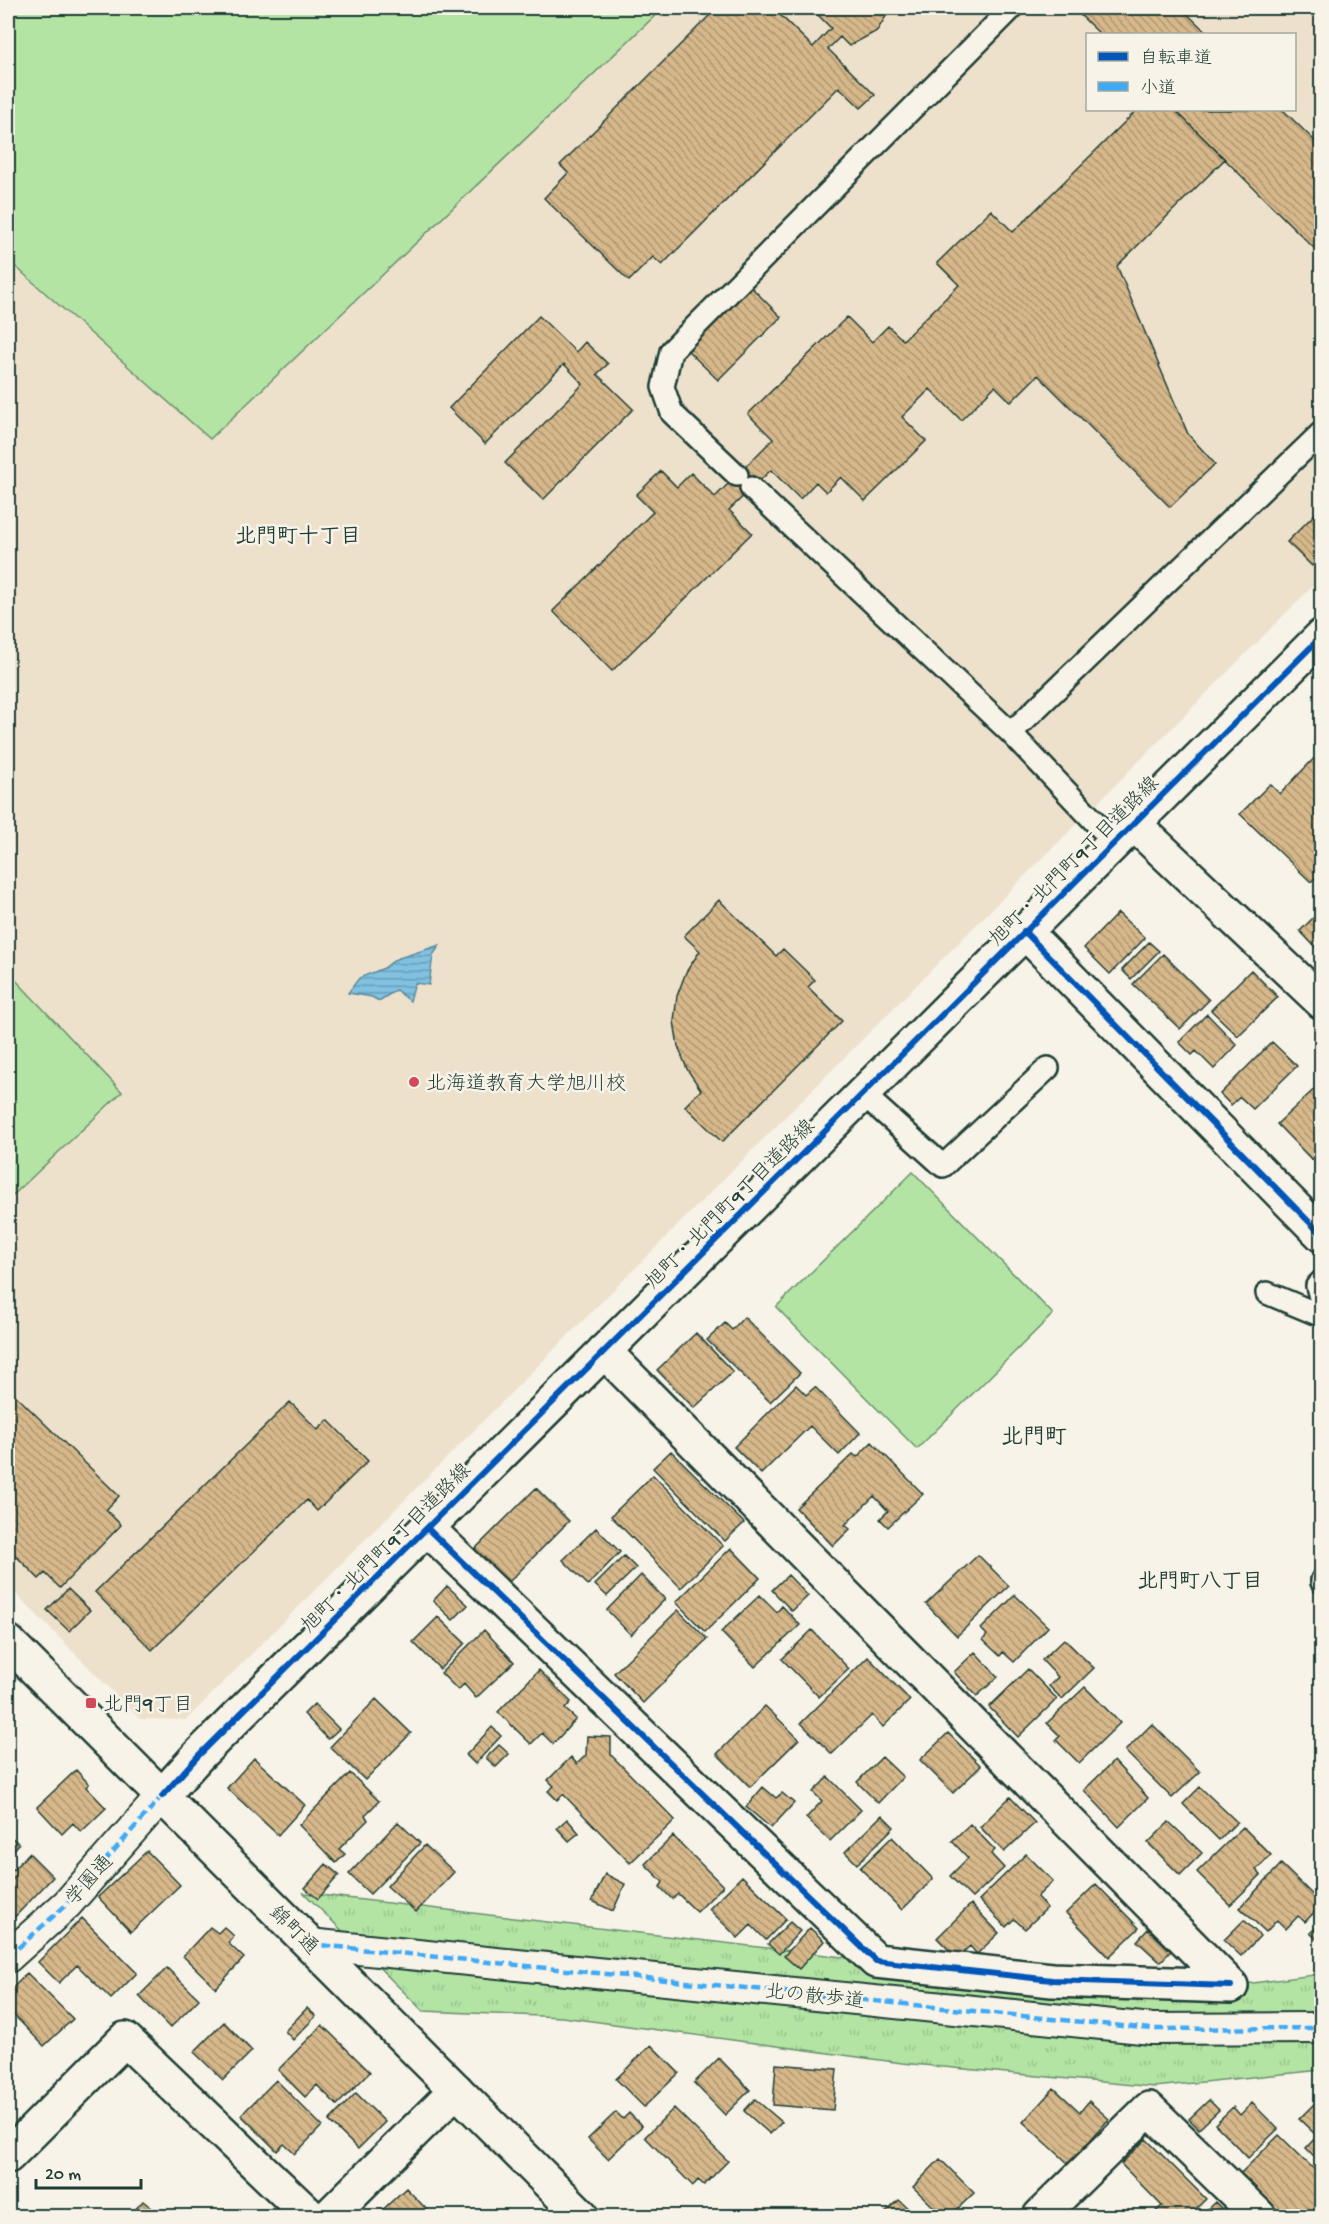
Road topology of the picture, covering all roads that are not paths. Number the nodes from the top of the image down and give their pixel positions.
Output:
1 (1012, 8) edge
2 (1322, 432) edge
3 (1322, 636) edge
4 (1011, 733) junction
5 (1124, 833) junction
6 (1024, 931) junction
7 (1322, 1002) edge
8 (1048, 1068) dead end
9 (862, 1093) junction
10 (1322, 1236) edge
11 (1322, 1281) edge
12 (1267, 1293) dead end
13 (1322, 1305) edge
14 (1322, 1316) edge
15 (604, 1351) junction
16 (427, 1528) junction
17 (8, 1642) edge
18 (162, 1796) junction
19 (309, 1944) junction
20 (8, 1957) edge
21 (1322, 2028) edge
22 (456, 2090) junction
23 (8, 2156) edge
24 (310, 2217) edge
25 (329, 2217) edge
26 (582, 2217) edge
27 (1040, 2217) edge
28 (1259, 2217) edge

1 - 4 lane
2 - 4 lane
3 - 5 street, 旭町・北門町9丁目道路線
4 - 5 lane
5 - 6 street, 旭町・北門町9丁目道路線
5 - 7 street
6 - 9 street, 旭町・北門町9丁目道路線
6 - 10 street
8 - 9 lane
9 - 15 street, 旭町・北門町9丁目道路線
11 - 13 lane
12 - 14 lane
15 - 16 street, 旭町・北門町9丁目道路線
15 - 16 street
16 - 18 street, 旭町・北門町9丁目道路線
17 - 18 street, 錦町通
18 - 19 street, 錦町通
18 - 20 street, 学園通
19 - 21 street, 北の散歩道
19 - 22 street, 錦町通
22 - 25 street
22 - 26 street, 錦町通
23 - 24 street
27 - 28 street

